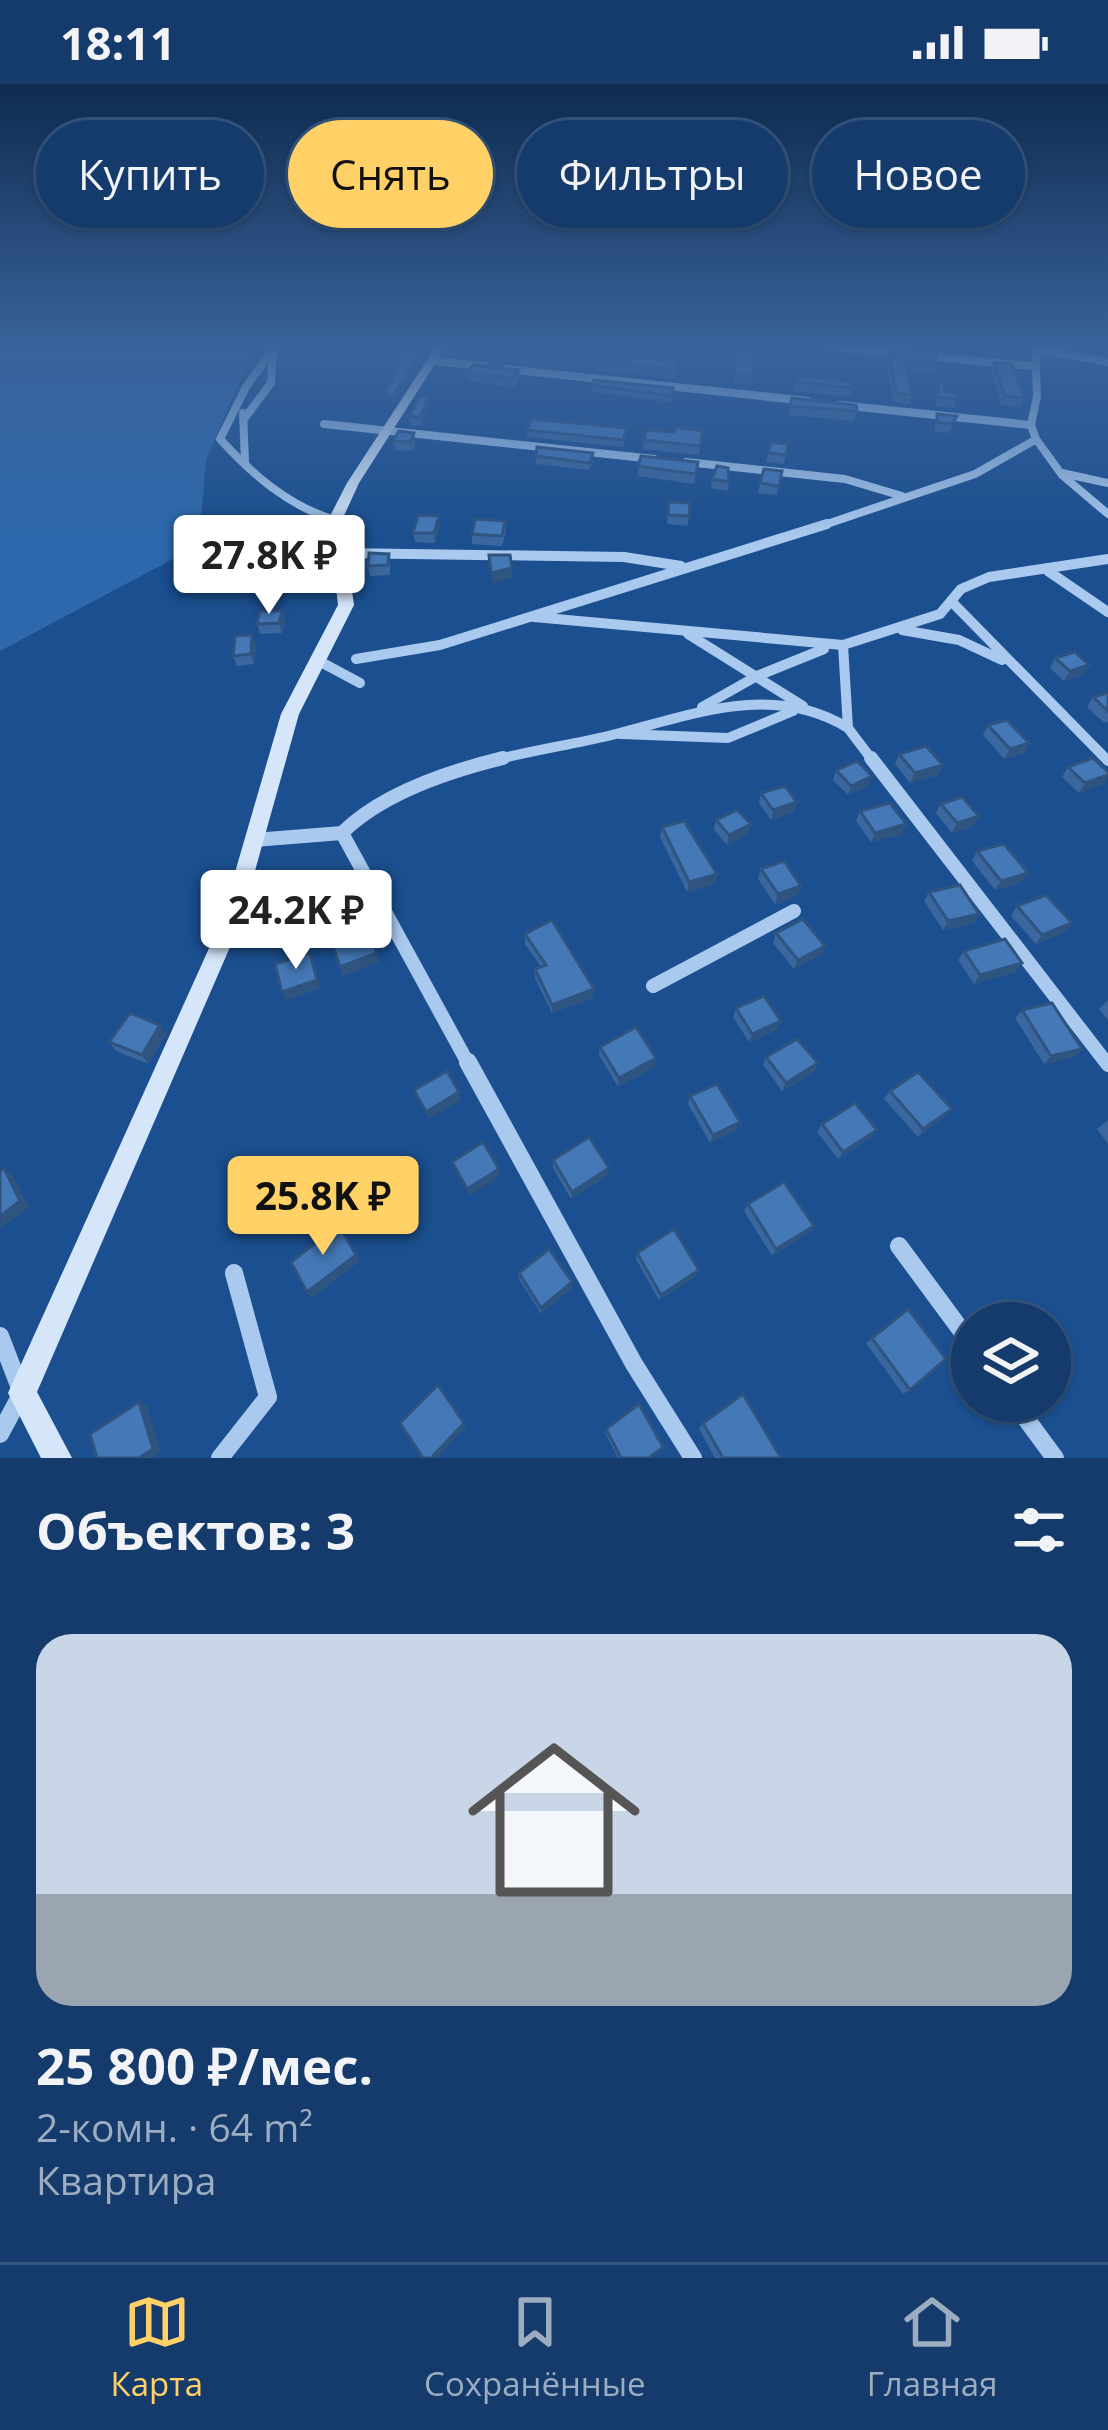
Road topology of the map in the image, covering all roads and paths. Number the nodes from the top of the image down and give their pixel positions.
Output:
1 (235, 409) edge
2 (242, 409) edge
3 (252, 409) edge
4 (403, 409) edge
5 (883, 409) edge
6 (1037, 409) edge
7 (244, 419) junction
8 (324, 424) dead end
9 (1031, 425) junction
10 (390, 430) junction
11 (1035, 440) junction
12 (245, 462) junction
13 (1058, 472) junction
14 (1108, 472) edge
15 (1094, 478) junction
16 (1108, 482) edge
17 (903, 496) junction
18 (1108, 514) edge
19 (335, 520) junction
20 (340, 553) junction
21 (1108, 559) edge
22 (683, 567) junction
23 (1048, 571) junction
24 (952, 602) junction
25 (1108, 612) edge
26 (524, 617) junction
27 (893, 629) junction
28 (682, 630) junction
29 (843, 645) junction
30 (356, 659) dead end
31 (317, 660) junction
32 (1009, 662) junction
33 (757, 676) junction
34 (360, 683) dead end
35 (806, 708) junction
36 (699, 709) junction
37 (848, 728) junction
38 (617, 734) junction
39 (1108, 761) edge
40 (342, 833) junction
41 (254, 840) junction
42 (794, 911) dead end
43 (653, 986) dead end
44 (1108, 1065) edge
45 (899, 1246) dead end
46 (234, 1273) dead end
47 (951, 1317) edge
48 (0, 1336) edge
49 (22, 1393) junction
50 (1028, 1422) edge
51 (0, 1434) edge
52 (56, 1458) edge
53 (220, 1458) edge
54 (693, 1458) edge
55 (1055, 1458) edge

1 - 12 street
2 - 7 street
3 - 7 street
4 - 10 street
5 - 9 street
6 - 9 street
7 - 12 street
8 - 10 street
9 - 11 street
10 - 17 street
10 - 19 street
11 - 13 street
11 - 17 street
12 - 19 street
13 - 15 street
13 - 18 street
14 - 15 street
15 - 16 street
17 - 22 street
19 - 20 street
20 - 22 street
20 - 31 street
21 - 23 street
22 - 26 street
23 - 24 street
23 - 25 street
24 - 27 street
24 - 32 street
26 - 28 street
26 - 30 street
27 - 29 street
27 - 32 street
28 - 29 street
28 - 33 street
29 - 33 street
29 - 37 street
31 - 34 street
31 - 41 street
32 - 39 street
33 - 35 street
33 - 36 street
35 - 36 street
35 - 37 street
35 - 38 street
36 - 38 street
37 - 44 street
38 - 40 street
40 - 41 street
40 - 54 street
41 - 49 street
42 - 43 street
45 - 47 street
46 - 53 street
48 - 49 street
49 - 51 street
49 - 52 street
50 - 55 street

